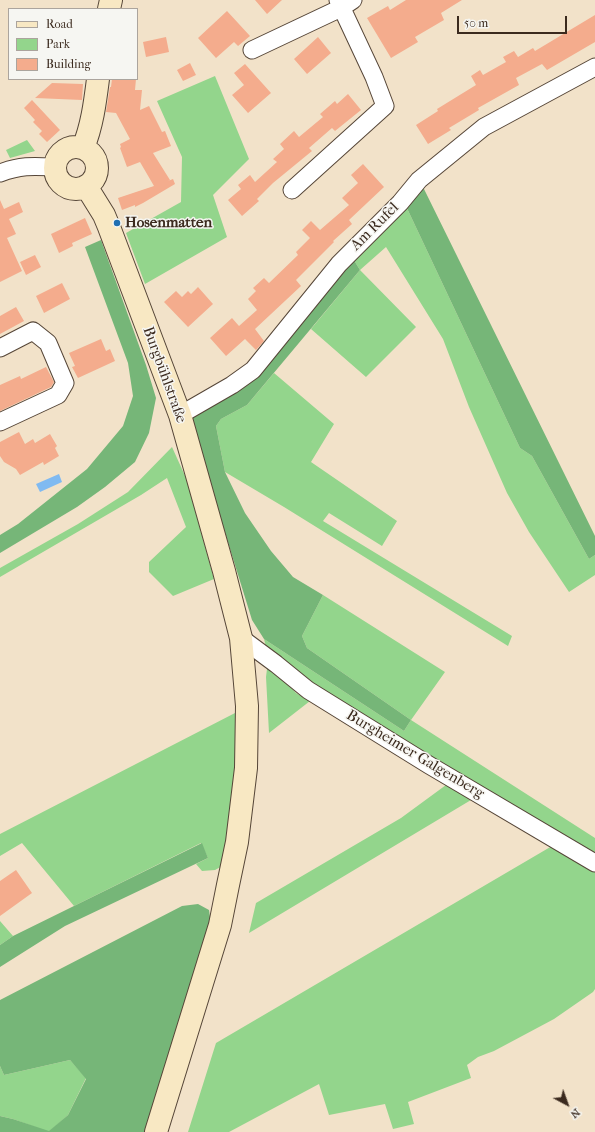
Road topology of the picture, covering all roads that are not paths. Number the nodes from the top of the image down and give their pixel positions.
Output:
1 (344, 3) edge
2 (252, 50) dead end
3 (595, 68) edge
4 (98, 80) edge
5 (83, 148) junction
6 (54, 167) junction
7 (0, 174) edge
8 (86, 186) junction
9 (292, 190) dead end
10 (0, 348) edge
11 (180, 415) junction
12 (0, 422) edge
13 (241, 638) junction
14 (595, 863) edge
15 (156, 1132) edge

1 - 2 street
1 - 9 street
3 - 11 street, Am Rufel
4 - 5 street
5 - 6 street
5 - 8 street
6 - 7 street
6 - 8 street
8 - 11 street, Burgbühlstraße
10 - 12 street
11 - 13 street, Burgbühlstraße
13 - 14 street, Burgheimer Galgenberg
13 - 15 street, Burgbühlstraße

